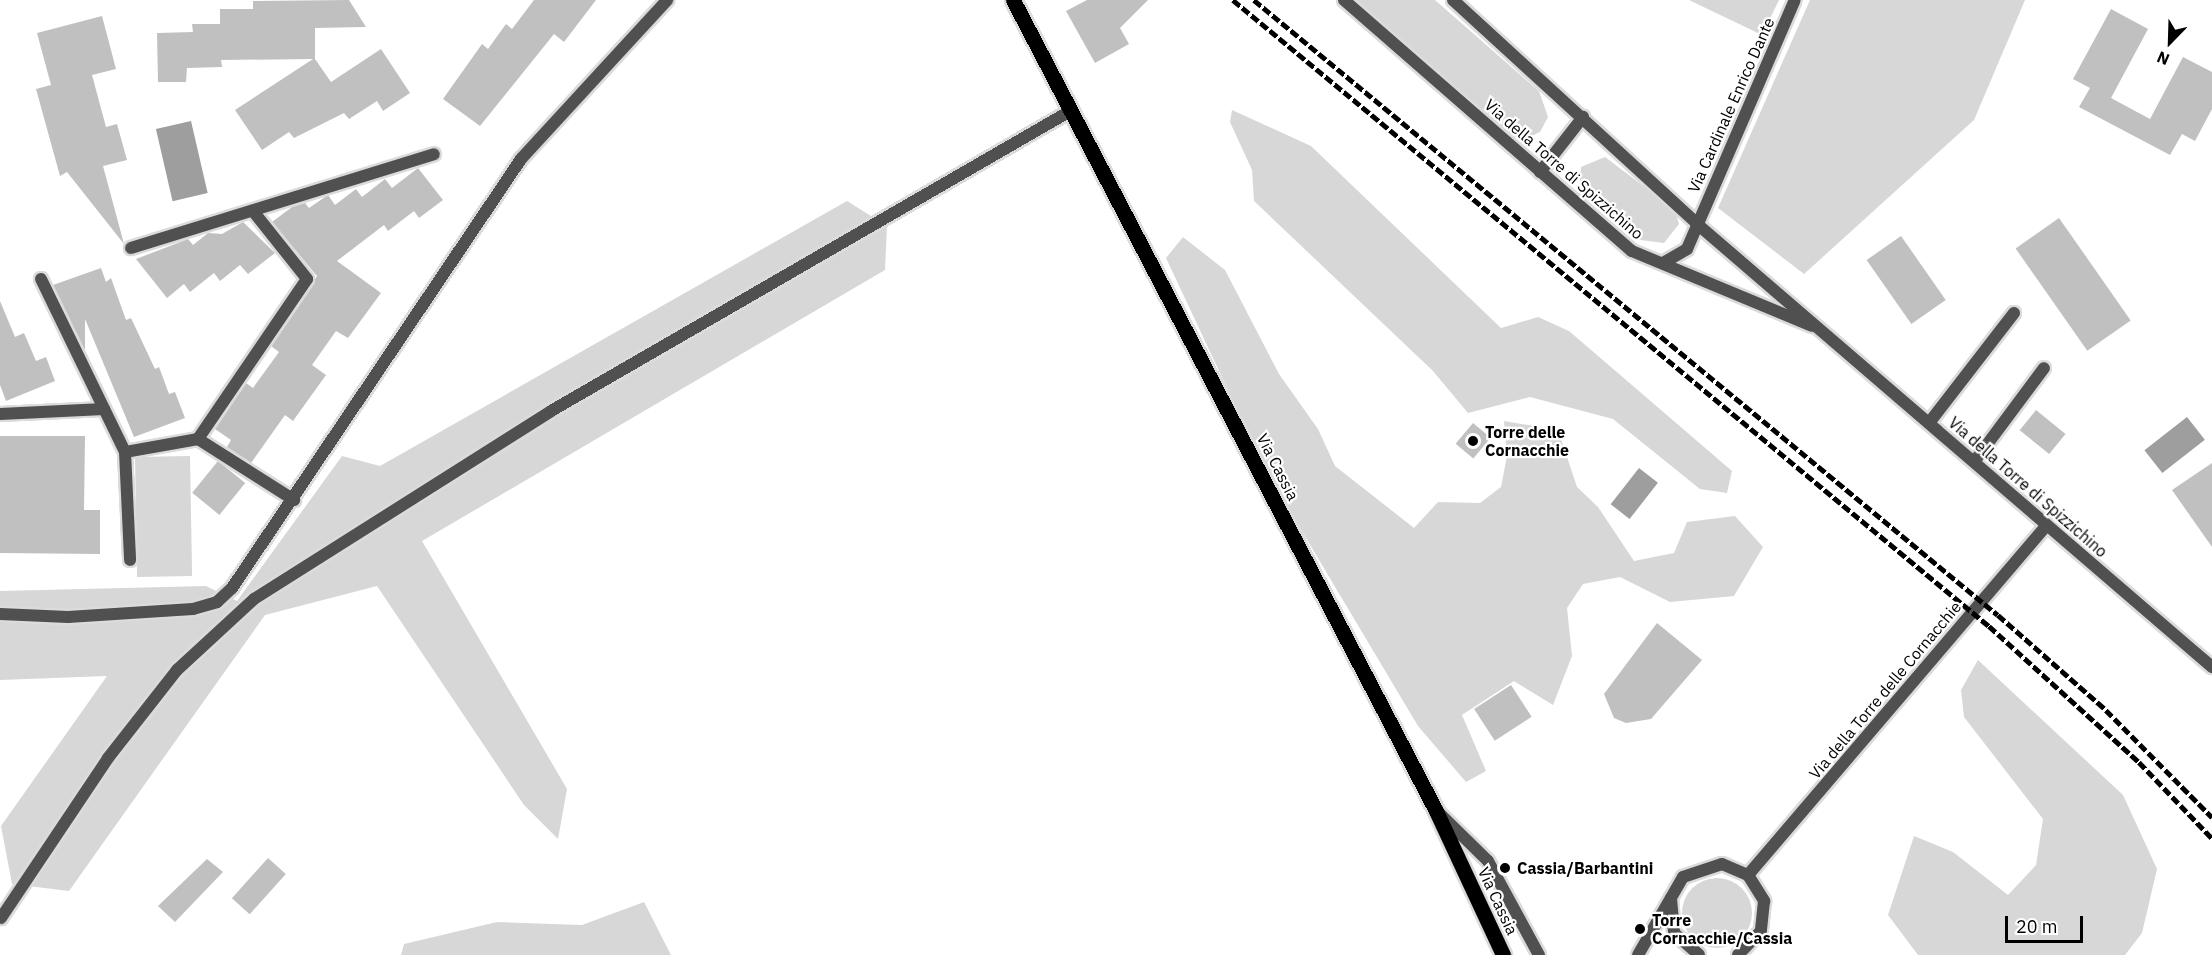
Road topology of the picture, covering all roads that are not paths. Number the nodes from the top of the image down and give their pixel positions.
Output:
1 (667, 0) edge
2 (1014, 0) edge
3 (1344, 0) edge
4 (1453, 0) edge
5 (1795, 0) edge
6 (1072, 110) junction
7 (1583, 117) junction
8 (434, 153) dead end
9 (1540, 172) junction
10 (253, 210) junction
11 (1696, 223) junction
12 (131, 248) dead end
13 (1664, 263) junction
14 (41, 279) dead end
15 (2014, 313) dead end
16 (1825, 331) junction
17 (2044, 368) dead end
18 (104, 409) junction
19 (0, 414) edge
20 (1929, 423) junction
21 (198, 439) junction
22 (125, 452) junction
23 (1974, 462) junction
24 (294, 500) junction
25 (2046, 526) junction
26 (130, 560) dead end
27 (0, 614) edge
28 (2212, 667) edge
29 (1436, 811) junction
30 (1748, 875) junction
31 (1674, 889) junction
32 (1, 918) edge
33 (1738, 954) edge
34 (1503, 955) edge
35 (1539, 955) edge
36 (1638, 955) edge
37 (1699, 955) edge

1 - 24 street
2 - 6 main road, Via Cassia
3 - 9 street, Via della Torre di Spizzichino
4 - 7 street, Via della Torre di Spizzichino
5 - 11 street, Via Cardinale Enrico Dante
6 - 29 main road, Via Cassia
6 - 32 street
7 - 9 street
7 - 11 street, Via della Torre di Spizzichino
8 - 10 street
9 - 13 street, Via della Torre di Spizzichino
10 - 12 street
10 - 21 street
11 - 13 street, Via Cardinale Enrico Dante
11 - 16 street, Via della Torre di Spizzichino
13 - 16 street, Via della Torre di Spizzichino
14 - 18 street
15 - 20 street
16 - 20 street, Via della Torre di Spizzichino
17 - 23 street
18 - 19 street
18 - 22 street
20 - 23 street, Via della Torre di Spizzichino
21 - 22 street
21 - 24 street
22 - 26 street
23 - 25 street, Via della Torre di Spizzichino
24 - 27 street
25 - 28 street, Via della Torre di Spizzichino
25 - 30 street, Via della Torre delle Cornacchie
29 - 34 main road, Via Cassia
29 - 35 street
30 - 31 street
30 - 33 street
31 - 36 street
31 - 37 street

